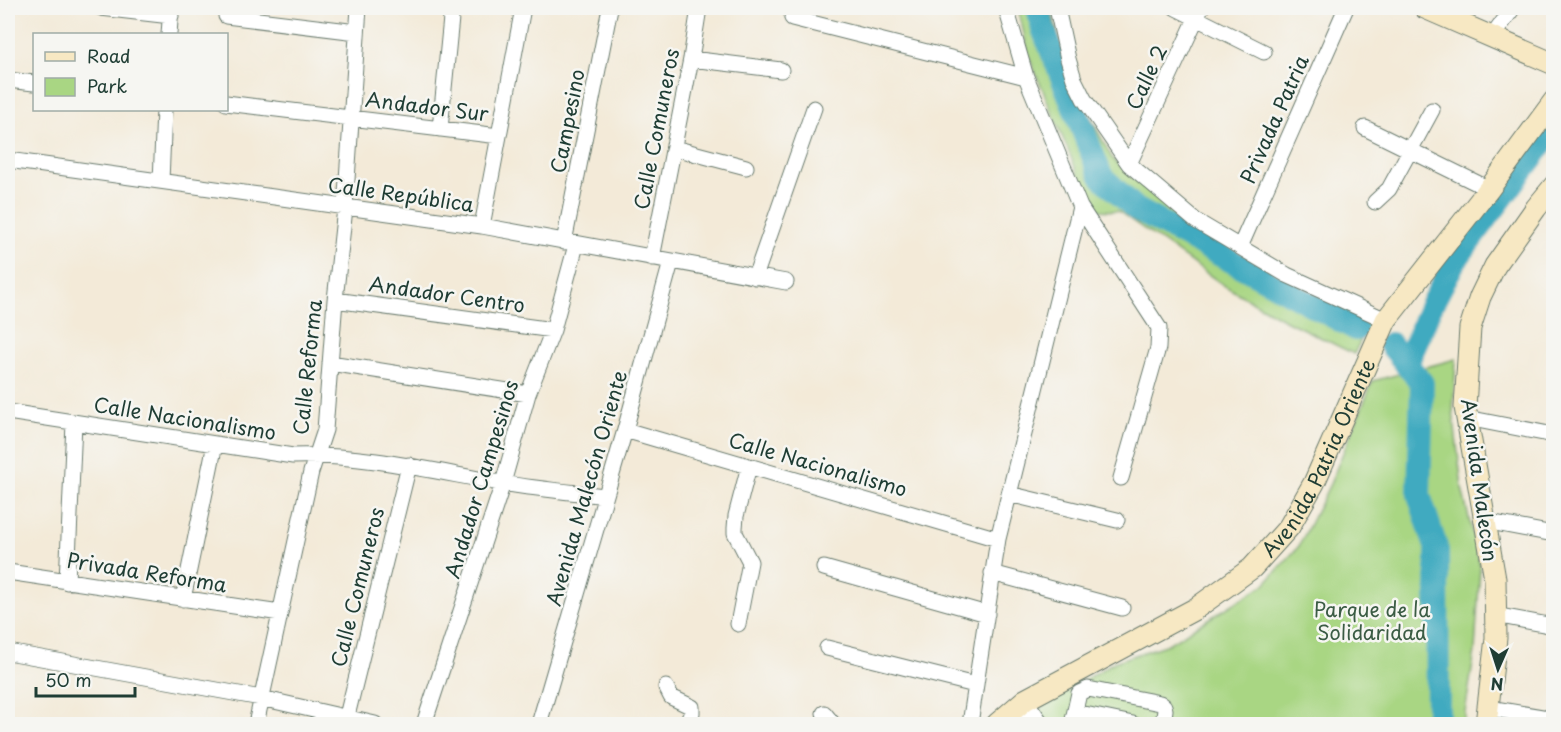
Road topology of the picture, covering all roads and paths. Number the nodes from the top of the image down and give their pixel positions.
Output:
1 (101, 8) edge
2 (358, 8) edge
3 (452, 8) edge
4 (523, 8) edge
5 (610, 8) edge
6 (699, 8) edge
7 (1006, 8) edge
8 (1057, 8) edge
9 (1176, 8) edge
10 (1346, 8) edge
11 (1425, 8) edge
12 (1513, 8) edge
13 (171, 12) edge
14 (1199, 12) edge
15 (226, 16) dead end
16 (792, 18) dead end
17 (357, 32) junction
18 (169, 33) edge
19 (1492, 37) junction
20 (1264, 52) dead end
21 (691, 59) junction
22 (1554, 64) edge
23 (781, 70) dead end
24 (1026, 77) junction
25 (8, 80) edge
26 (33, 84) edge
27 (1554, 101) edge
28 (228, 103) edge
29 (814, 108) dead end
30 (1432, 110) dead end
31 (164, 111) edge
32 (350, 118) junction
33 (1365, 128) dead end
34 (440, 129) junction
35 (499, 136) junction
36 (674, 148) junction
37 (1410, 149) junction
38 (8, 160) edge
39 (1129, 164) junction
40 (746, 167) dead end
41 (161, 181) junction
42 (1554, 186) edge
43 (1489, 189) junction
44 (1375, 202) dead end
45 (1080, 207) junction
46 (345, 208) junction
47 (482, 226) junction
48 (570, 244) junction
49 (1240, 247) junction
50 (652, 258) junction
51 (671, 262) junction
52 (755, 277) junction
53 (786, 282) dead end
54 (335, 300) junction
55 (1386, 320) junction
56 (553, 330) junction
57 (330, 363) junction
58 (528, 394) junction
59 (8, 412) edge
60 (1467, 418) junction
61 (74, 423) junction
62 (626, 430) junction
63 (1554, 435) edge
64 (215, 444) junction
65 (317, 456) junction
66 (409, 465) junction
67 (749, 466) junction
68 (1121, 478) dead end
69 (503, 483) junction
70 (1009, 494) junction
71 (605, 496) junction
72 (1117, 520) dead end
73 (1484, 521) junction
74 (1554, 534) edge
75 (998, 539) junction
76 (825, 568) dead end
77 (8, 572) edge
78 (992, 573) junction
79 (66, 582) junction
80 (183, 599) junction
81 (1122, 608) dead end
82 (280, 613) junction
83 (987, 614) junction
84 (1496, 615) junction
85 (738, 624) dead end
86 (1554, 626) edge
87 (827, 648) dead end
88 (8, 652) edge
89 (975, 685) junction
90 (666, 687) dead end
91 (261, 698) junction
92 (1022, 711) edge
93 (1488, 716) edge
94 (1073, 718) edge
95 (1522, 719) edge
96 (1554, 720) edge
97 (346, 722) edge
98 (256, 724) edge
99 (375, 724) edge
100 (424, 724) edge
101 (539, 724) edge
102 (686, 724) edge
103 (970, 724) edge
104 (997, 724) edge
105 (1042, 724) edge
106 (1132, 724) edge
107 (1163, 724) edge

1 - 13 street
2 - 17 street, Calle Reforma
3 - 34 street
4 - 35 street
5 - 48 street, Campesino
6 - 21 street, Calle Comuneros
7 - 24 street
8 - 39 street
9 - 14 street
10 - 49 street, Privada Patria
11 - 19 street
12 - 19 street
13 - 18 street
14 - 20 street
14 - 39 street, Calle 2
15 - 17 street
16 - 24 street
17 - 32 street, Calle Reforma
19 - 22 street
21 - 23 street
21 - 36 street, Calle Comuneros
24 - 45 street
25 - 26 street
27 - 43 street, Avenida Patria Oriente
28 - 32 street, Andador Sur
29 - 52 street
30 - 37 street
31 - 41 street
32 - 34 street, Andador Sur
32 - 46 street, Calle Reforma
33 - 37 street
34 - 35 street, Andador Sur
35 - 47 street
36 - 40 street
36 - 50 street, Calle Comuneros
37 - 43 street
37 - 44 street
38 - 41 street, Calle República
39 - 49 street
41 - 46 street, Calle República
42 - 60 street, Avenida Malecón
43 - 55 street, Avenida Patria Oriente
45 - 68 street
45 - 70 street
46 - 47 street, Calle República
46 - 54 street, Calle Reforma
47 - 48 street, Calle República
48 - 50 street, Calle República
48 - 56 street, Andador Campesinos
49 - 55 street
50 - 51 street, Calle República
51 - 52 street, Calle República
51 - 62 street, Avenida Malecón Oriente
52 - 53 street, Calle República
54 - 56 street, Andador Centro
54 - 57 street, Calle Reforma
55 - 92 street, Avenida Patria Oriente
56 - 58 street, Andador Campesinos
57 - 58 street
57 - 65 street, Calle Reforma
58 - 69 street, Andador Campesinos
59 - 61 street, Calle Nacionalismo
60 - 63 street
60 - 73 street, Avenida Malecón
61 - 64 street, Calle Nacionalismo
61 - 79 street
62 - 67 street, Calle Nacionalismo
62 - 71 street, Avenida Malecón Oriente
64 - 65 street, Calle Nacionalismo
64 - 80 street
65 - 66 street, Calle Nacionalismo
65 - 82 street, Calle Reforma
66 - 69 street, Calle Nacionalismo
66 - 97 street, Calle Comuneros
67 - 75 street, Calle Nacionalismo
67 - 85 street
69 - 71 street, Calle Nacionalismo
69 - 100 street, Andador Campesinos
70 - 72 street
70 - 75 street
71 - 101 street, Avenida Malecón Oriente
73 - 74 street
73 - 84 street, Avenida Malecón
75 - 78 street
76 - 83 street
77 - 79 street, Privada Reforma
78 - 81 street
78 - 83 street
79 - 80 street, Privada Reforma
80 - 82 street, Privada Reforma
82 - 91 street, Calle Reforma
83 - 89 street
84 - 86 street
84 - 93 street, Avenida Malecón
87 - 89 street
88 - 91 street
89 - 103 street
90 - 102 street
91 - 97 street
91 - 98 street, Calle Reforma
92 - 104 street, Avenida Patria Oriente
92 - 105 street
93 - 95 street
94 - 106 street
94 - 107 street
95 - 96 street
97 - 99 street

